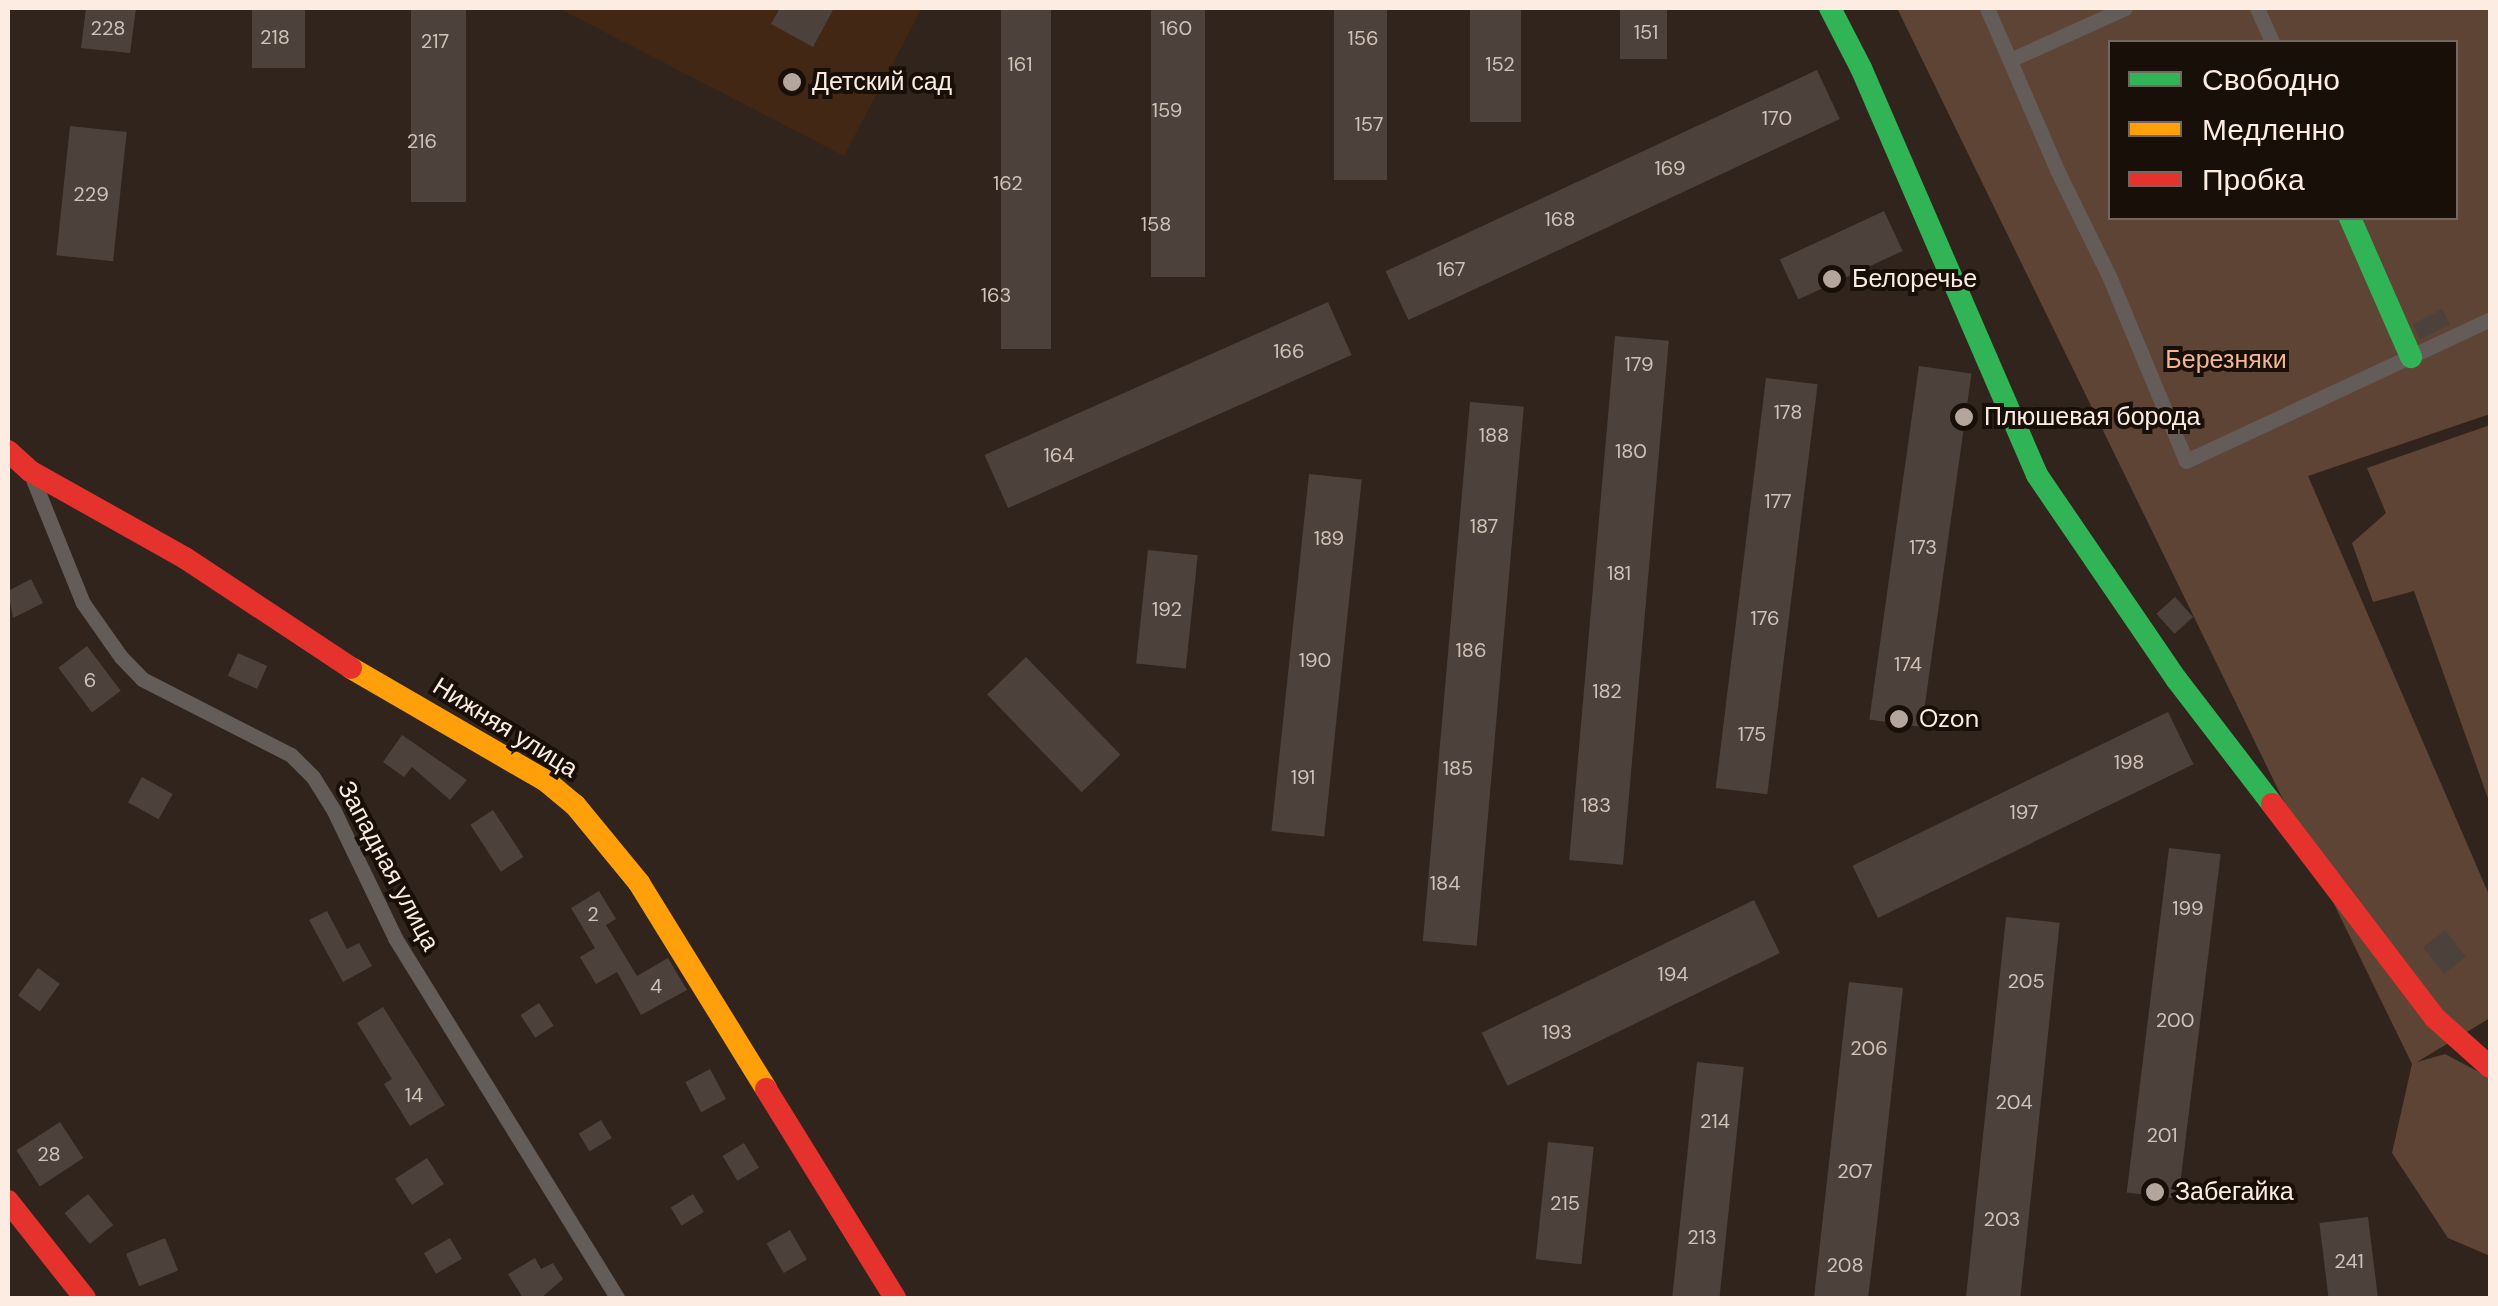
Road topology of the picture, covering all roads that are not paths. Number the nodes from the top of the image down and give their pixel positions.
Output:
1 (1830, 8) edge
2 (1987, 8) edge
3 (2125, 8) edge
4 (2257, 8) edge
5 (2271, 40) edge
6 (2010, 60) junction
7 (2351, 220) edge
8 (2490, 319) edge
9 (2411, 356) junction
10 (8, 451) edge
11 (30, 471) junction
12 (2490, 1067) edge
13 (8, 1201) edge
14 (85, 1298) edge
15 (618, 1298) edge
16 (895, 1298) edge

1 - 12 street
2 - 6 street
3 - 6 street
4 - 5 street
6 - 9 street
7 - 9 street
8 - 9 street
10 - 11 street, Нижняя улица
11 - 15 street, Западная улица
11 - 16 street, Нижняя улица
13 - 14 street

